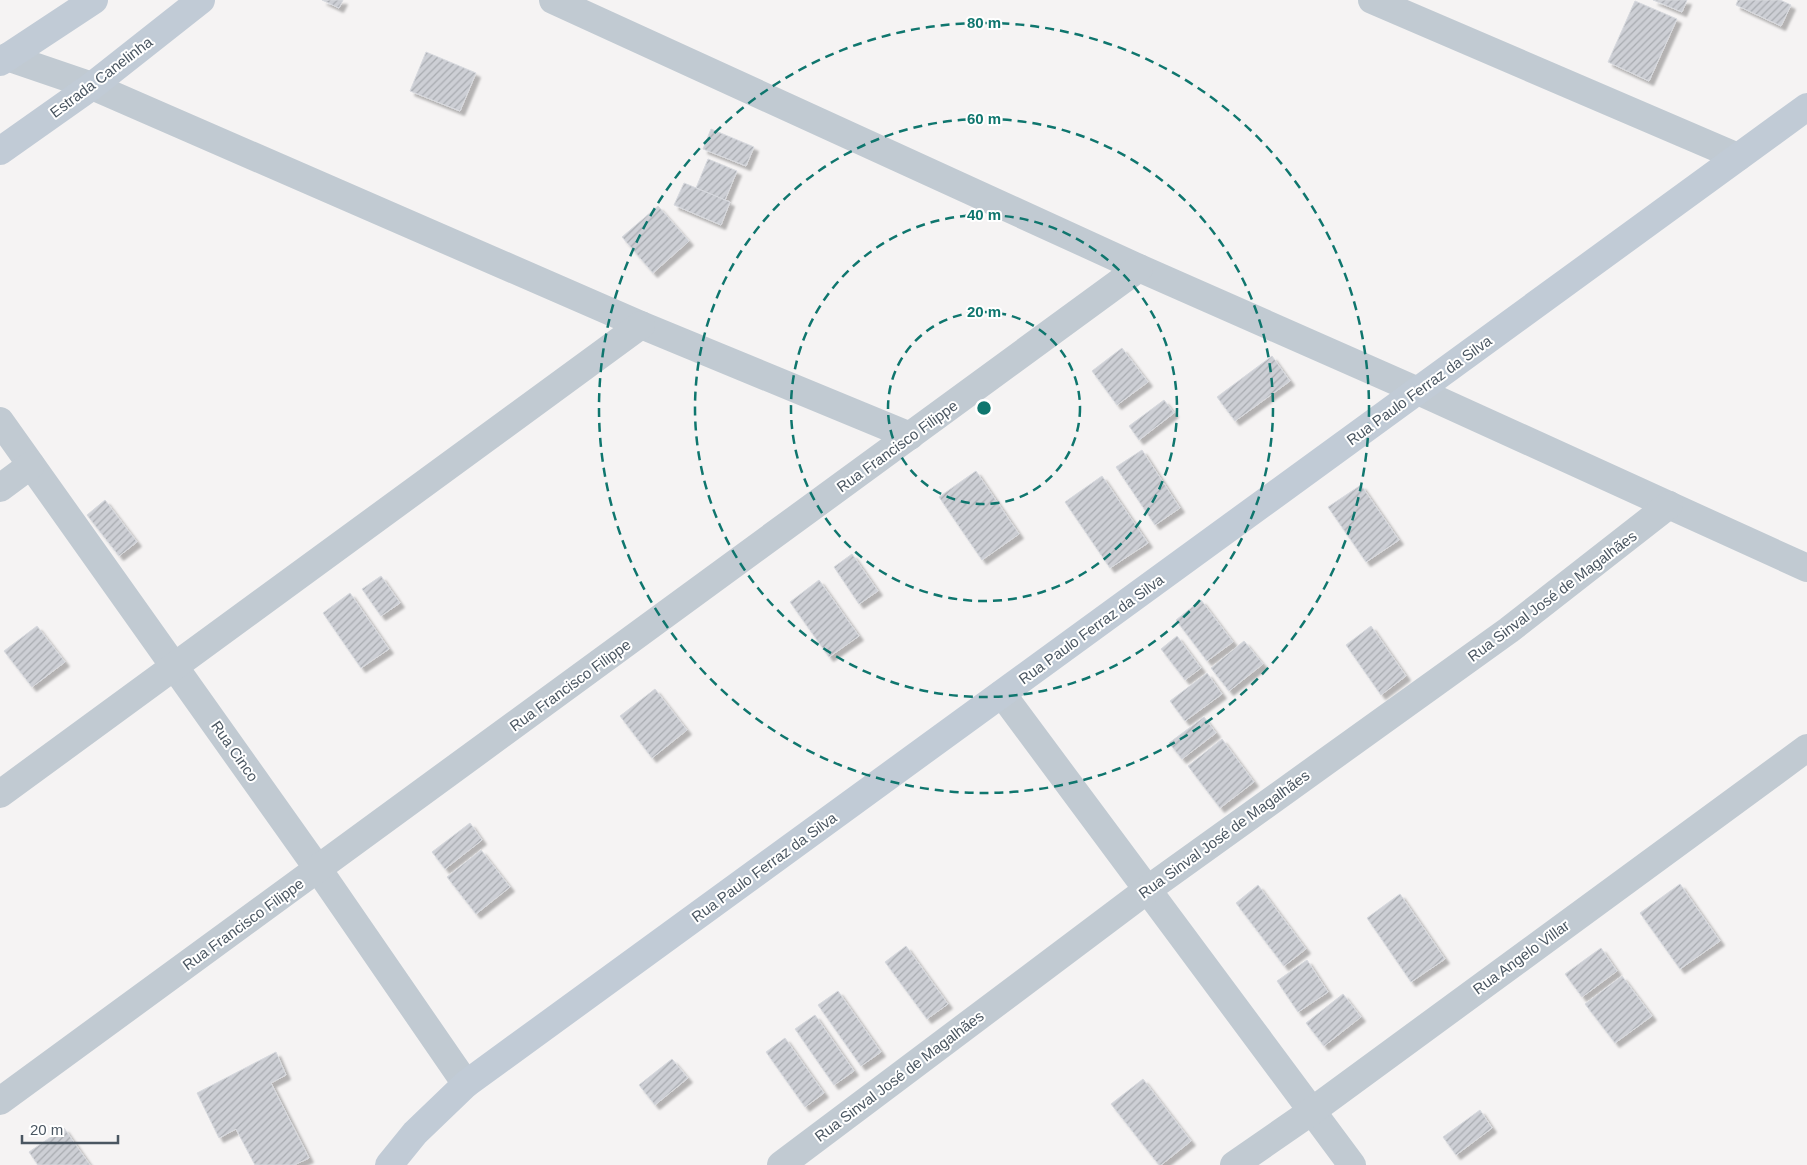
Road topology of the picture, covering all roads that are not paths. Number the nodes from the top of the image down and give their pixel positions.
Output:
1 (94, 0) edge
2 (201, 0) edge
3 (553, 0) edge
4 (1372, 0) edge
5 (3, 59) edge
6 (92, 86) junction
7 (1807, 107) edge
8 (0, 151) edge
9 (1738, 157) junction
10 (1139, 268) junction
11 (641, 325) junction
12 (1418, 391) junction
13 (0, 421) edge
14 (910, 436) junction
15 (32, 465) junction
16 (0, 488) edge
17 (1669, 505) junction
18 (1807, 568) edge
19 (174, 666) junction
20 (1002, 694) junction
21 (1807, 748) edge
22 (0, 794) edge
23 (318, 868) junction
24 (1147, 890) junction
25 (466, 1084) junction
26 (0, 1101) edge
27 (1312, 1111) junction
28 (389, 1165) edge
29 (781, 1165) edge
30 (1234, 1165) edge
31 (1352, 1165) edge

1 - 5 street
2 - 6 street, Estrada Canelinha
3 - 10 street
4 - 9 street
5 - 6 street
6 - 8 street, Estrada Canelinha
6 - 11 street
7 - 9 street, Rua Paulo Ferraz da Silva
9 - 12 street, Rua Paulo Ferraz da Silva
10 - 12 street
10 - 14 street, Rua Francisco Filippe
11 - 14 street
11 - 19 street
12 - 17 street
12 - 20 street, Rua Paulo Ferraz da Silva
13 - 15 street, Rua Cinco
14 - 23 street, Rua Francisco Filippe
15 - 16 street
15 - 19 street, Rua Cinco
17 - 18 street
17 - 24 street, Rua Sinval José de Magalhães
19 - 22 street
19 - 23 street, Rua Cinco
20 - 24 street
20 - 25 street, Rua Paulo Ferraz da Silva
21 - 27 street, Rua Angelo Villar
23 - 25 street, Rua Cinco
23 - 26 street, Rua Francisco Filippe
24 - 27 street
24 - 29 street, Rua Sinval José de Magalhães
25 - 28 street, Rua Paulo Ferraz da Silva
27 - 30 street, Rua Angelo Villar
27 - 31 street

